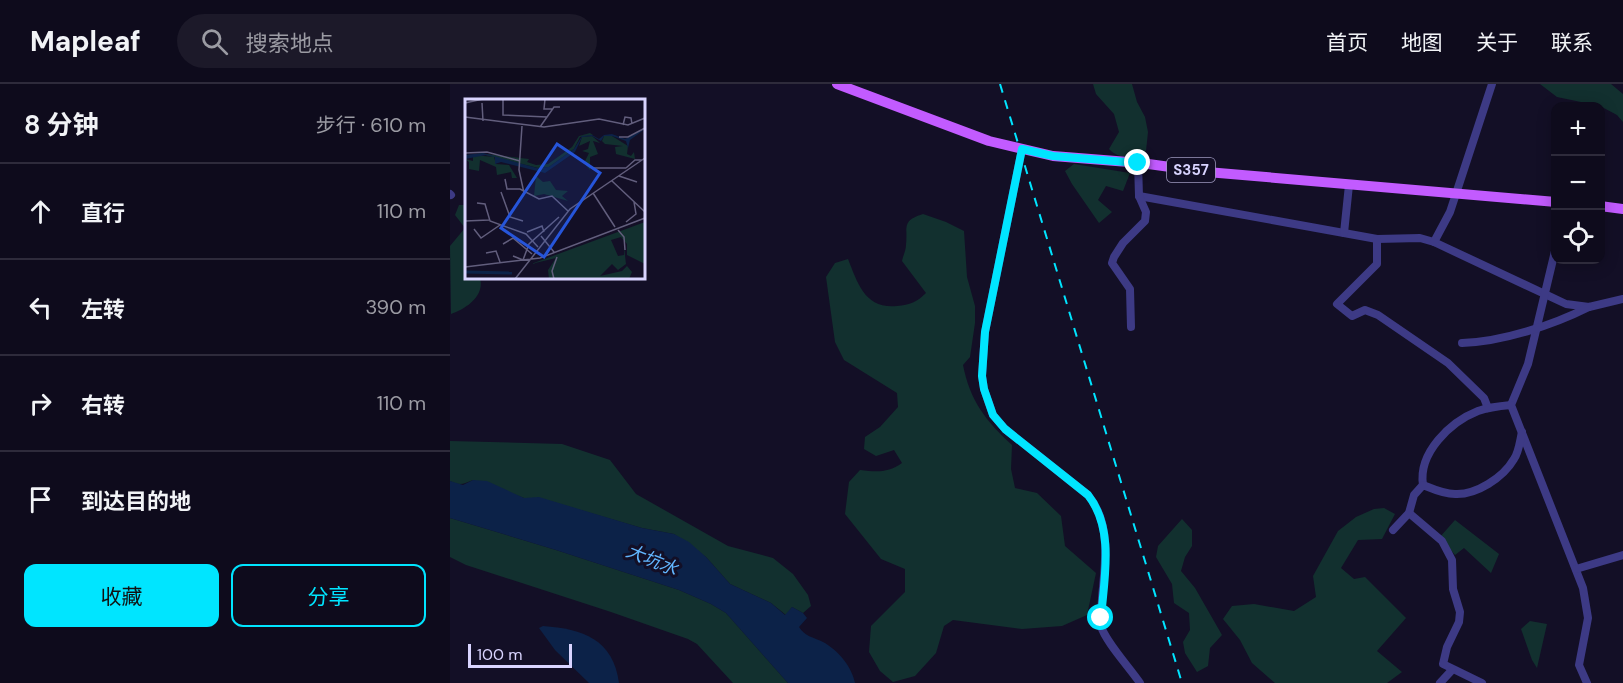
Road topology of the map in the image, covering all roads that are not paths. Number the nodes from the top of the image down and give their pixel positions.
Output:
1 (837, 84) edge
2 (1492, 84) edge
3 (1022, 149) junction
4 (1138, 163) junction
5 (1349, 185) junction
6 (1456, 194) junction
7 (1139, 196) junction
8 (1551, 202) edge
9 (1605, 206) edge
10 (1623, 208) edge
11 (1344, 232) junction
12 (1377, 238) junction
13 (1434, 242) junction
14 (1552, 264) edge
15 (1545, 293) junction
16 (1623, 299) edge
17 (1589, 308) junction
18 (1131, 327) dead end
19 (1536, 327) junction
20 (1462, 343) dead end
21 (1511, 405) junction
22 (1488, 408) junction
23 (1522, 431) junction
24 (1423, 485) junction
25 (1409, 513) junction
26 (1393, 530) dead end
27 (1623, 555) edge
28 (1576, 569) junction
29 (1452, 670) junction
30 (1140, 683) edge
31 (1440, 683) edge
32 (1482, 683) edge
33 (1587, 683) edge

1 - 3 main road, S357
2 - 6 street
3 - 4 main road, S357
3 - 30 street
4 - 5 main road, S357
4 - 7 street
5 - 6 main road, S357
5 - 11 street
6 - 8 main road, S357
6 - 13 street
7 - 11 street
7 - 18 street
9 - 10 main road
11 - 12 street
12 - 13 street
12 - 22 street
13 - 15 street
14 - 15 street
15 - 17 street
15 - 19 street
16 - 17 street
17 - 19 street
19 - 20 street
19 - 21 street
21 - 22 street
21 - 23 street
22 - 24 street
23 - 24 street
23 - 28 street
24 - 25 street
25 - 26 street
25 - 29 street
27 - 28 street
28 - 33 street
29 - 31 street
29 - 32 street

